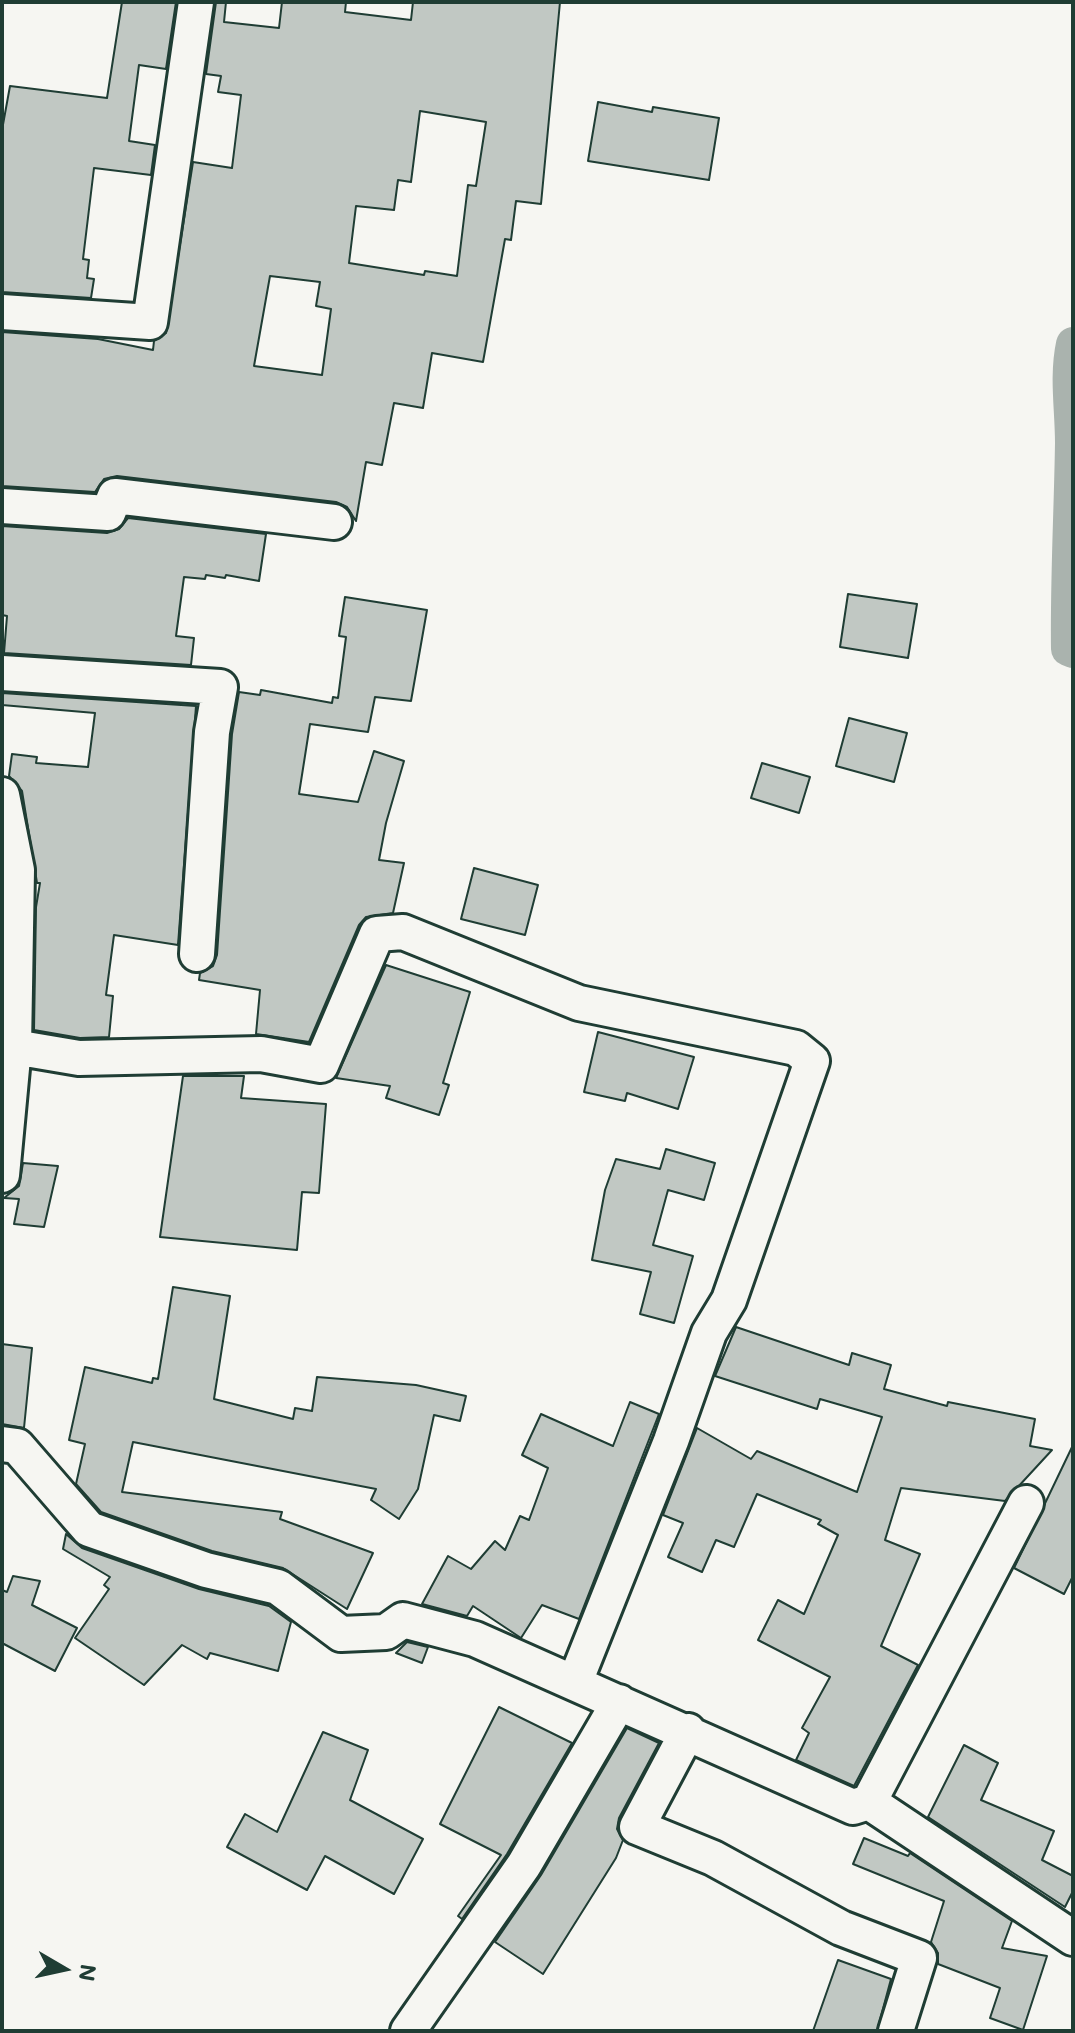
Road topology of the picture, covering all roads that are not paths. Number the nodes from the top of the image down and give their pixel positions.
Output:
1 (196, 2) edge
2 (2, 312) edge
3 (2, 506) edge
4 (334, 522) dead end
5 (2, 673) edge
6 (2, 795) edge
7 (197, 954) dead end
8 (8, 992) edge
9 (14, 1047) junction
10 (2, 1175) edge
11 (2, 1444) edge
12 (1026, 1503) dead end
13 (575, 1682) junction
14 (619, 1702) junction
15 (688, 1731) junction
16 (869, 1802) junction
17 (1073, 1938) edge
18 (408, 2031) edge
19 (896, 2031) edge

1 - 2 street
3 - 4 street
5 - 7 street
6 - 8 street
8 - 9 street
9 - 10 street
9 - 13 street
11 - 13 street
12 - 16 street
13 - 14 street
14 - 15 street
14 - 18 street
15 - 16 street
15 - 19 street
16 - 17 street

